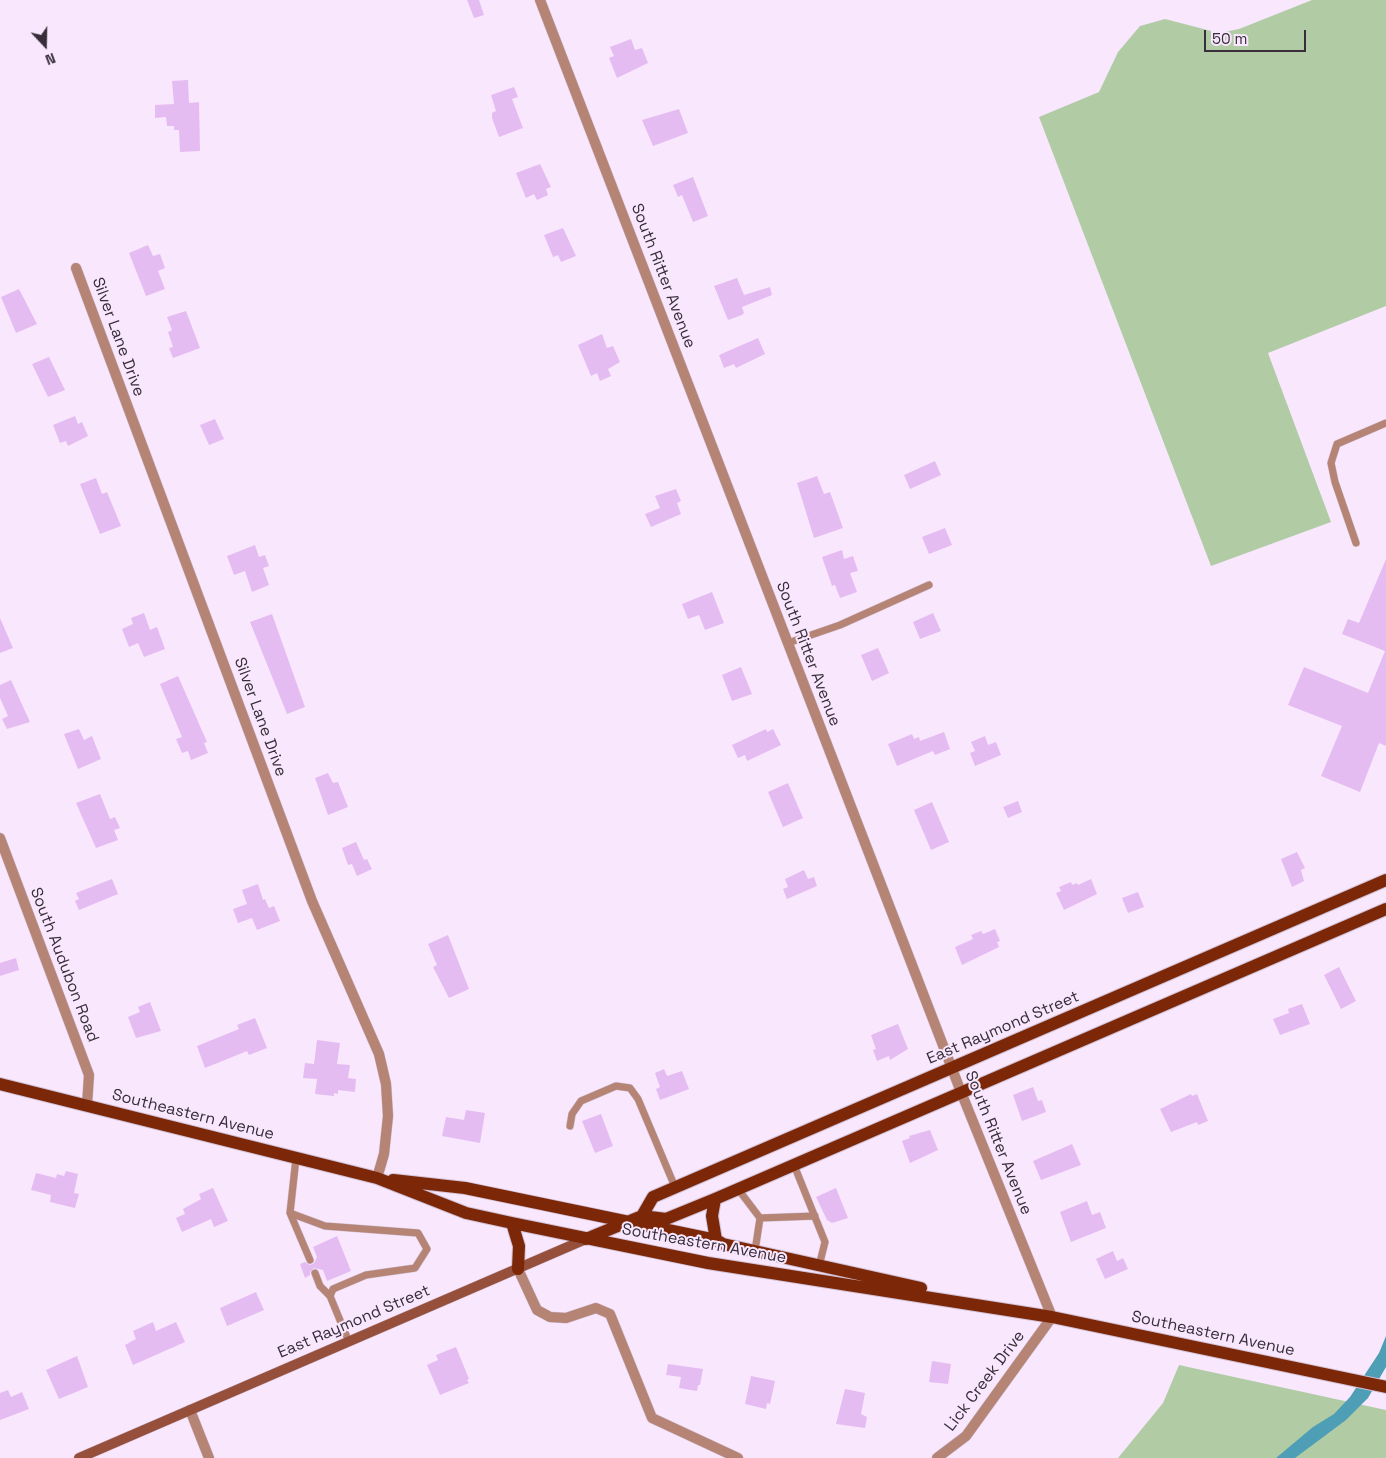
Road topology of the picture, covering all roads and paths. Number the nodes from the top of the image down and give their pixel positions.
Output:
1 (540, 0) edge
2 (76, 268) dead end
3 (1386, 423) edge
4 (1356, 543) dead end
5 (929, 585) dead end
6 (788, 643) junction
7 (0, 838) edge
8 (1386, 880) edge
9 (1386, 909) edge
10 (952, 1068) junction
11 (0, 1084) edge
12 (962, 1092) junction
13 (87, 1105) junction
14 (570, 1126) dead end
15 (296, 1158) junction
16 (794, 1165) junction
17 (377, 1178) junction
18 (675, 1187) junction
19 (738, 1189) junction
20 (715, 1199) junction
21 (290, 1213) junction
22 (642, 1216) junction
23 (815, 1216) junction
24 (760, 1218) junction
25 (627, 1222) junction
26 (512, 1223) junction
27 (586, 1239) junction
28 (716, 1240) junction
29 (755, 1251) junction
30 (310, 1260) dead end
31 (819, 1266) junction
32 (518, 1270) junction
33 (315, 1274) dead end
34 (330, 1296) junction
35 (1033, 1314) junction
36 (1052, 1317) junction
37 (349, 1342) junction
38 (1386, 1387) edge
39 (190, 1410) junction
40 (78, 1458) edge
41 (209, 1458) edge
42 (738, 1458) edge
43 (937, 1458) edge

1 - 6 street, South Ritter Avenue
2 - 17 street, Silver Lane Drive
3 - 4 lane
5 - 6 lane
6 - 10 street, South Ritter Avenue
7 - 13 street, South Audubon Road
8 - 10 main road, East Raymond Street
9 - 12 main road, East Raymond Street
10 - 12 street, South Ritter Avenue
10 - 18 main road, East Raymond Street
11 - 13 main road, Southeastern Avenue
12 - 16 main road, East Raymond Street
12 - 36 street, South Ritter Avenue
13 - 15 main road, Southeastern Avenue
14 - 18 lane
15 - 17 main road, Southeastern Avenue
15 - 21 lane
16 - 19 main road, East Raymond Street
16 - 23 lane
17 - 25 main road, Southeastern Avenue
17 - 26 main road, Southeastern Avenue
18 - 22 main road, East Raymond Street
19 - 20 main road, East Raymond Street
19 - 24 lane
20 - 22 main road, East Raymond Street
20 - 28 main road
21 - 30 lane
21 - 34 lane
22 - 25 main road, East Raymond Street
23 - 24 lane
23 - 31 lane
24 - 29 lane
25 - 27 main road, East Raymond Street
25 - 28 main road, Southeastern Avenue
26 - 27 main road, Southeastern Avenue
26 - 32 main road
27 - 32 main road, East Raymond Street
27 - 35 main road, Southeastern Avenue
28 - 29 main road, Southeastern Avenue
29 - 31 main road, Southeastern Avenue
31 - 35 main road, Southeastern Avenue
32 - 37 main road, East Raymond Street
32 - 42 street
33 - 34 lane
34 - 37 lane
35 - 36 main road, Southeastern Avenue
36 - 38 main road, Southeastern Avenue
36 - 43 street, Lick Creek Drive
37 - 39 main road, East Raymond Street
39 - 40 main road, East Raymond Street
39 - 41 street

